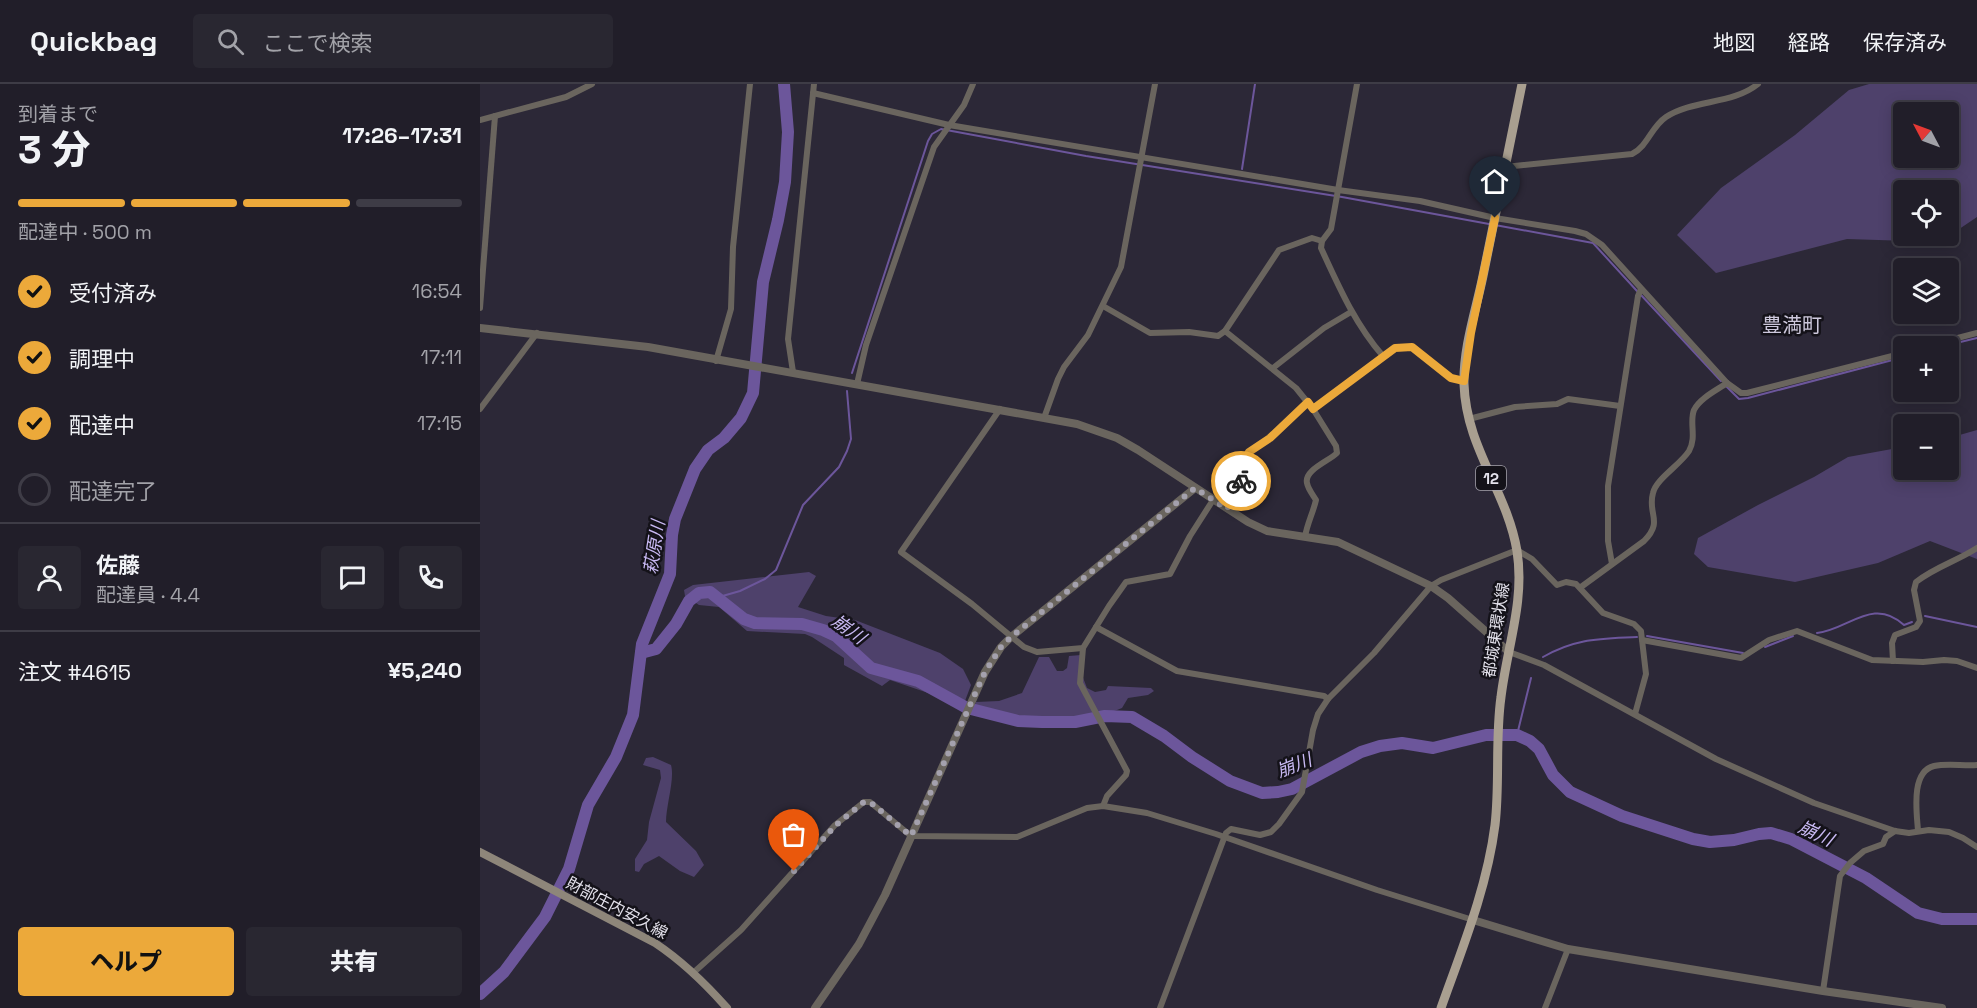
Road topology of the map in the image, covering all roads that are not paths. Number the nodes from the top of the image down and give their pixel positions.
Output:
1 (592, 84) edge
2 (750, 84) edge
3 (814, 84) edge
4 (973, 84) edge
5 (1155, 84) edge
6 (1357, 84) edge
7 (1522, 84) edge
8 (1758, 84) edge
9 (813, 93) junction
10 (495, 116) junction
11 (480, 120) edge
12 (949, 125) junction
13 (1142, 158) junction
14 (1505, 167) junction
15 (1338, 190) junction
16 (1494, 223) junction
17 (1322, 241) junction
18 (1641, 289) junction
19 (1103, 306) junction
20 (480, 308) edge
21 (1351, 312) junction
22 (480, 328) edge
23 (1225, 331) junction
24 (537, 333) junction
25 (1977, 333) edge
26 (1959, 338) edge
27 (1893, 355) edge
28 (1383, 356) junction
29 (720, 361) junction
30 (1273, 368) junction
31 (793, 372) junction
32 (1464, 381) junction
33 (857, 384) junction
34 (1723, 385) junction
35 (1308, 402) junction
36 (1620, 406) junction
37 (480, 409) edge
38 (1000, 409) junction
39 (1313, 409) junction
40 (1044, 418) junction
41 (1469, 419) junction
42 (1195, 488) junction
43 (1213, 500) junction
44 (1227, 509) junction
45 (1305, 537) junction
46 (1977, 548) edge
47 (1517, 550) junction
48 (1612, 564) junction
49 (1431, 586) junction
50 (1581, 587) junction
51 (1096, 627) junction
52 (1011, 637) junction
53 (1642, 640) junction
54 (1083, 648) junction
55 (1509, 652) junction
56 (1893, 661) junction
57 (1977, 668) edge
58 (1328, 699) junction
59 (1635, 714) junction
60 (1977, 765) edge
61 (1103, 806) junction
62 (1895, 831) junction
63 (1918, 831) junction
64 (911, 836) junction
65 (1225, 838) junction
66 (1977, 847) edge
67 (480, 852) edge
68 (1473, 920) junction
69 (1568, 949) junction
70 (693, 972) junction
71 (1823, 991) junction
72 (1914, 1006) edge
73 (727, 1008) edge
74 (815, 1008) edge
75 (1160, 1008) edge
76 (1441, 1008) edge
77 (1545, 1008) edge
78 (1942, 1008) edge

1 - 10 street
2 - 29 street
3 - 9 street
4 - 12 street
5 - 13 street
6 - 15 street
7 - 14 main road, 都城東環状線 / 12
8 - 14 street
9 - 12 street
9 - 31 street
10 - 11 street
10 - 20 street
12 - 13 street
12 - 33 street
13 - 15 street
13 - 19 street
14 - 16 main road, 都城東環状線 / 12
15 - 16 street
15 - 17 street
16 - 18 street
16 - 32 main road, 都城東環状線 / 12
17 - 21 street
17 - 23 street
18 - 34 street
18 - 36 street
19 - 23 street
19 - 40 street
21 - 28 street
21 - 30 street
22 - 24 street
23 - 30 street
24 - 29 street
24 - 37 street
25 - 26 street
27 - 34 street
28 - 32 street
28 - 39 street
29 - 31 street
30 - 35 street
31 - 33 street
32 - 41 main road, 都城東環状線 / 12
33 - 38 street
34 - 48 street
35 - 39 street
35 - 44 street
36 - 41 street
36 - 48 street
38 - 40 street
38 - 52 street
39 - 45 street
40 - 42 street
41 - 47 main road, 都城東環状線 / 12
42 - 43 street
42 - 52 street
43 - 44 street
43 - 51 street
44 - 45 street
45 - 49 street
46 - 56 street
47 - 49 street
47 - 50 street
47 - 55 main road, 都城東環状線 / 12
48 - 50 street
49 - 55 street
49 - 58 street
50 - 53 street
51 - 54 street
51 - 58 street
52 - 54 street
52 - 64 street
53 - 56 street
53 - 59 street
54 - 61 street
55 - 59 street
55 - 68 main road, 都城東環状線 / 12
56 - 57 street
58 - 65 street
59 - 62 street
60 - 63 street
61 - 64 street
61 - 65 street
62 - 63 street
62 - 71 street
63 - 66 street
64 - 70 street
64 - 74 street
65 - 68 street
65 - 75 street
67 - 70 main road, 財部庄内安久線
68 - 69 street
68 - 76 main road, 都城東環状線 / 12
69 - 71 street
69 - 77 street
70 - 73 main road, 財部庄内安久線
71 - 72 street
72 - 78 street

